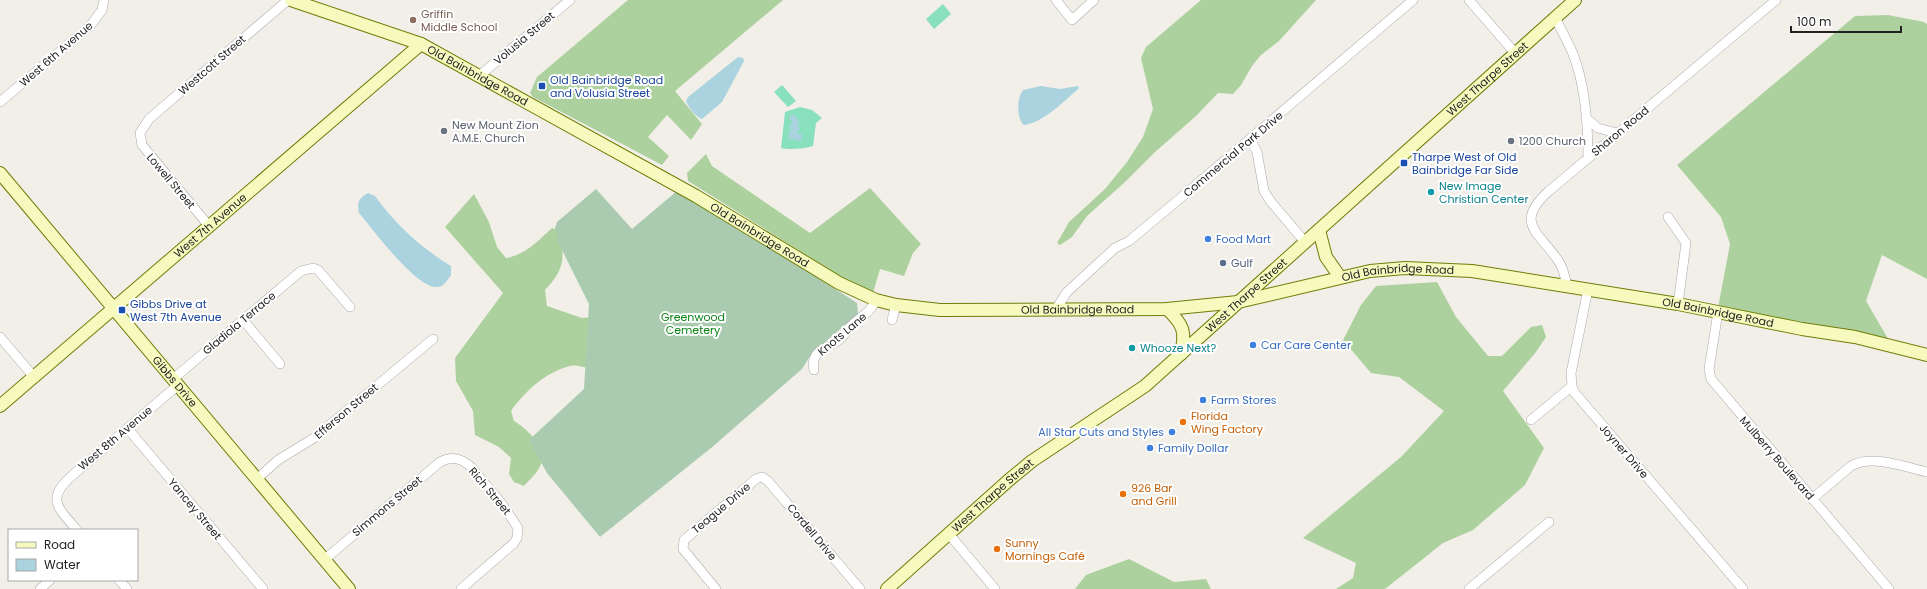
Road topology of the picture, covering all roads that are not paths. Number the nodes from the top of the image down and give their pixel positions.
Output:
1 (104, 0) edge
2 (288, 0) edge
3 (292, 0) edge
4 (570, 0) edge
5 (1056, 0) edge
6 (1094, 0) edge
7 (1413, 0) edge
8 (1469, 0) edge
9 (1575, 0) edge
10 (1776, 0) edge
11 (1556, 18) junction
12 (421, 44) junction
13 (1515, 53) junction
14 (479, 76) junction
15 (0, 102) edge
16 (1586, 118) junction
17 (140, 133) joint
18 (1617, 133) junction
19 (1250, 139) junction
20 (1588, 158) junction
21 (2, 180) edge
22 (1668, 217) dead end
23 (209, 226) junction
24 (1319, 230) junction
25 (1305, 242) junction
26 (1340, 277) junction
27 (1567, 286) junction
28 (1588, 289) junction
29 (876, 300) junction
30 (1238, 302) junction
31 (1678, 304) junction
32 (896, 305) junction
33 (350, 307) dead end
34 (114, 308) junction
35 (1056, 309) junction
36 (1167, 309) junction
37 (1718, 312) junction
38 (243, 320) junction
39 (892, 320) dead end
40 (0, 337) edge
41 (433, 340) dead end
42 (1181, 354) junction
43 (1927, 355) edge
44 (280, 364) dead end
45 (814, 370) dead end
46 (34, 377) junction
47 (175, 382) junction
48 (1572, 386) junction
49 (0, 406) edge
50 (1531, 420) dead end
51 (128, 429) junction
52 (453, 458) joint
53 (1927, 472) edge
54 (762, 477) joint
55 (257, 479) junction
56 (1812, 499) junction
57 (1549, 522) dead end
58 (76, 529) edge
59 (948, 533) junction
60 (324, 560) junction
61 (49, 581) edge
62 (120, 581) edge
63 (40, 589) edge
64 (127, 589) edge
65 (263, 589) edge
66 (349, 589) edge
67 (461, 589) edge
68 (716, 589) edge
69 (860, 589) edge
70 (887, 589) edge
71 (995, 589) edge
72 (1469, 589) edge
73 (1743, 589) edge
74 (1889, 589) edge

1 - 15 street, West 6th Avenue
2 - 17 street, Westcott Street
3 - 12 main road, Old Bainbridge Road
4 - 14 street, Volusia Street
5 - 6 street
7 - 19 street, Commercial Park Drive
8 - 13 street
9 - 11 main road, West Tharpe Street
10 - 18 street, Sharon Road
11 - 13 main road, West Tharpe Street
11 - 16 street
12 - 14 main road, Old Bainbridge Road
12 - 23 main road, West 7th Avenue
13 - 24 main road, West Tharpe Street
14 - 29 main road, Old Bainbridge Road
16 - 18 street
16 - 20 street
17 - 23 street, Lowell Street
18 - 20 street, Sharon Road
19 - 25 street
19 - 35 street, Commercial Park Drive
20 - 27 street, Sharon Road
21 - 34 main road, Gibbs Drive
22 - 31 street
23 - 34 main road, West 7th Avenue
24 - 25 main road, West Tharpe Street
24 - 26 main road
25 - 30 main road, West Tharpe Street
26 - 27 main road, Old Bainbridge Road
26 - 30 main road, Old Bainbridge Road
27 - 28 main road, Old Bainbridge Road
28 - 31 main road, Old Bainbridge Road
28 - 48 street
29 - 32 main road, Old Bainbridge Road
29 - 45 street, Knots Lane
30 - 36 main road, Old Bainbridge Road
30 - 42 main road, West Tharpe Street
31 - 37 main road, Old Bainbridge Road
32 - 35 main road, Old Bainbridge Road
32 - 39 street
33 - 38 street, Gladiola Terrace
34 - 46 main road, West 7th Avenue
34 - 47 main road, Gibbs Drive
35 - 36 main road, Old Bainbridge Road
36 - 42 main road
37 - 43 main road, Old Bainbridge Road
37 - 56 street, Mulberry Boulevard
38 - 44 street
38 - 47 street, Gladiola Terrace
40 - 46 street
41 - 55 street, Efferson Street
42 - 59 main road, West Tharpe Street
46 - 49 main road, West 7th Avenue
47 - 51 street, West 8th Avenue
47 - 55 main road, Gibbs Drive
48 - 50 street
48 - 73 street, Joyner Drive
51 - 58 street, West 8th Avenue
51 - 65 street, Yancey Street
52 - 60 street, Simmons Street
52 - 67 street, Rich Street
53 - 56 street
54 - 68 street, Teague Drive
54 - 69 street, Cordell Drive
55 - 60 main road, Gibbs Drive
56 - 74 street, Mulberry Boulevard
57 - 72 street
59 - 70 main road, West Tharpe Street
59 - 71 street
60 - 66 main road, Gibbs Drive
61 - 63 street
62 - 64 street

